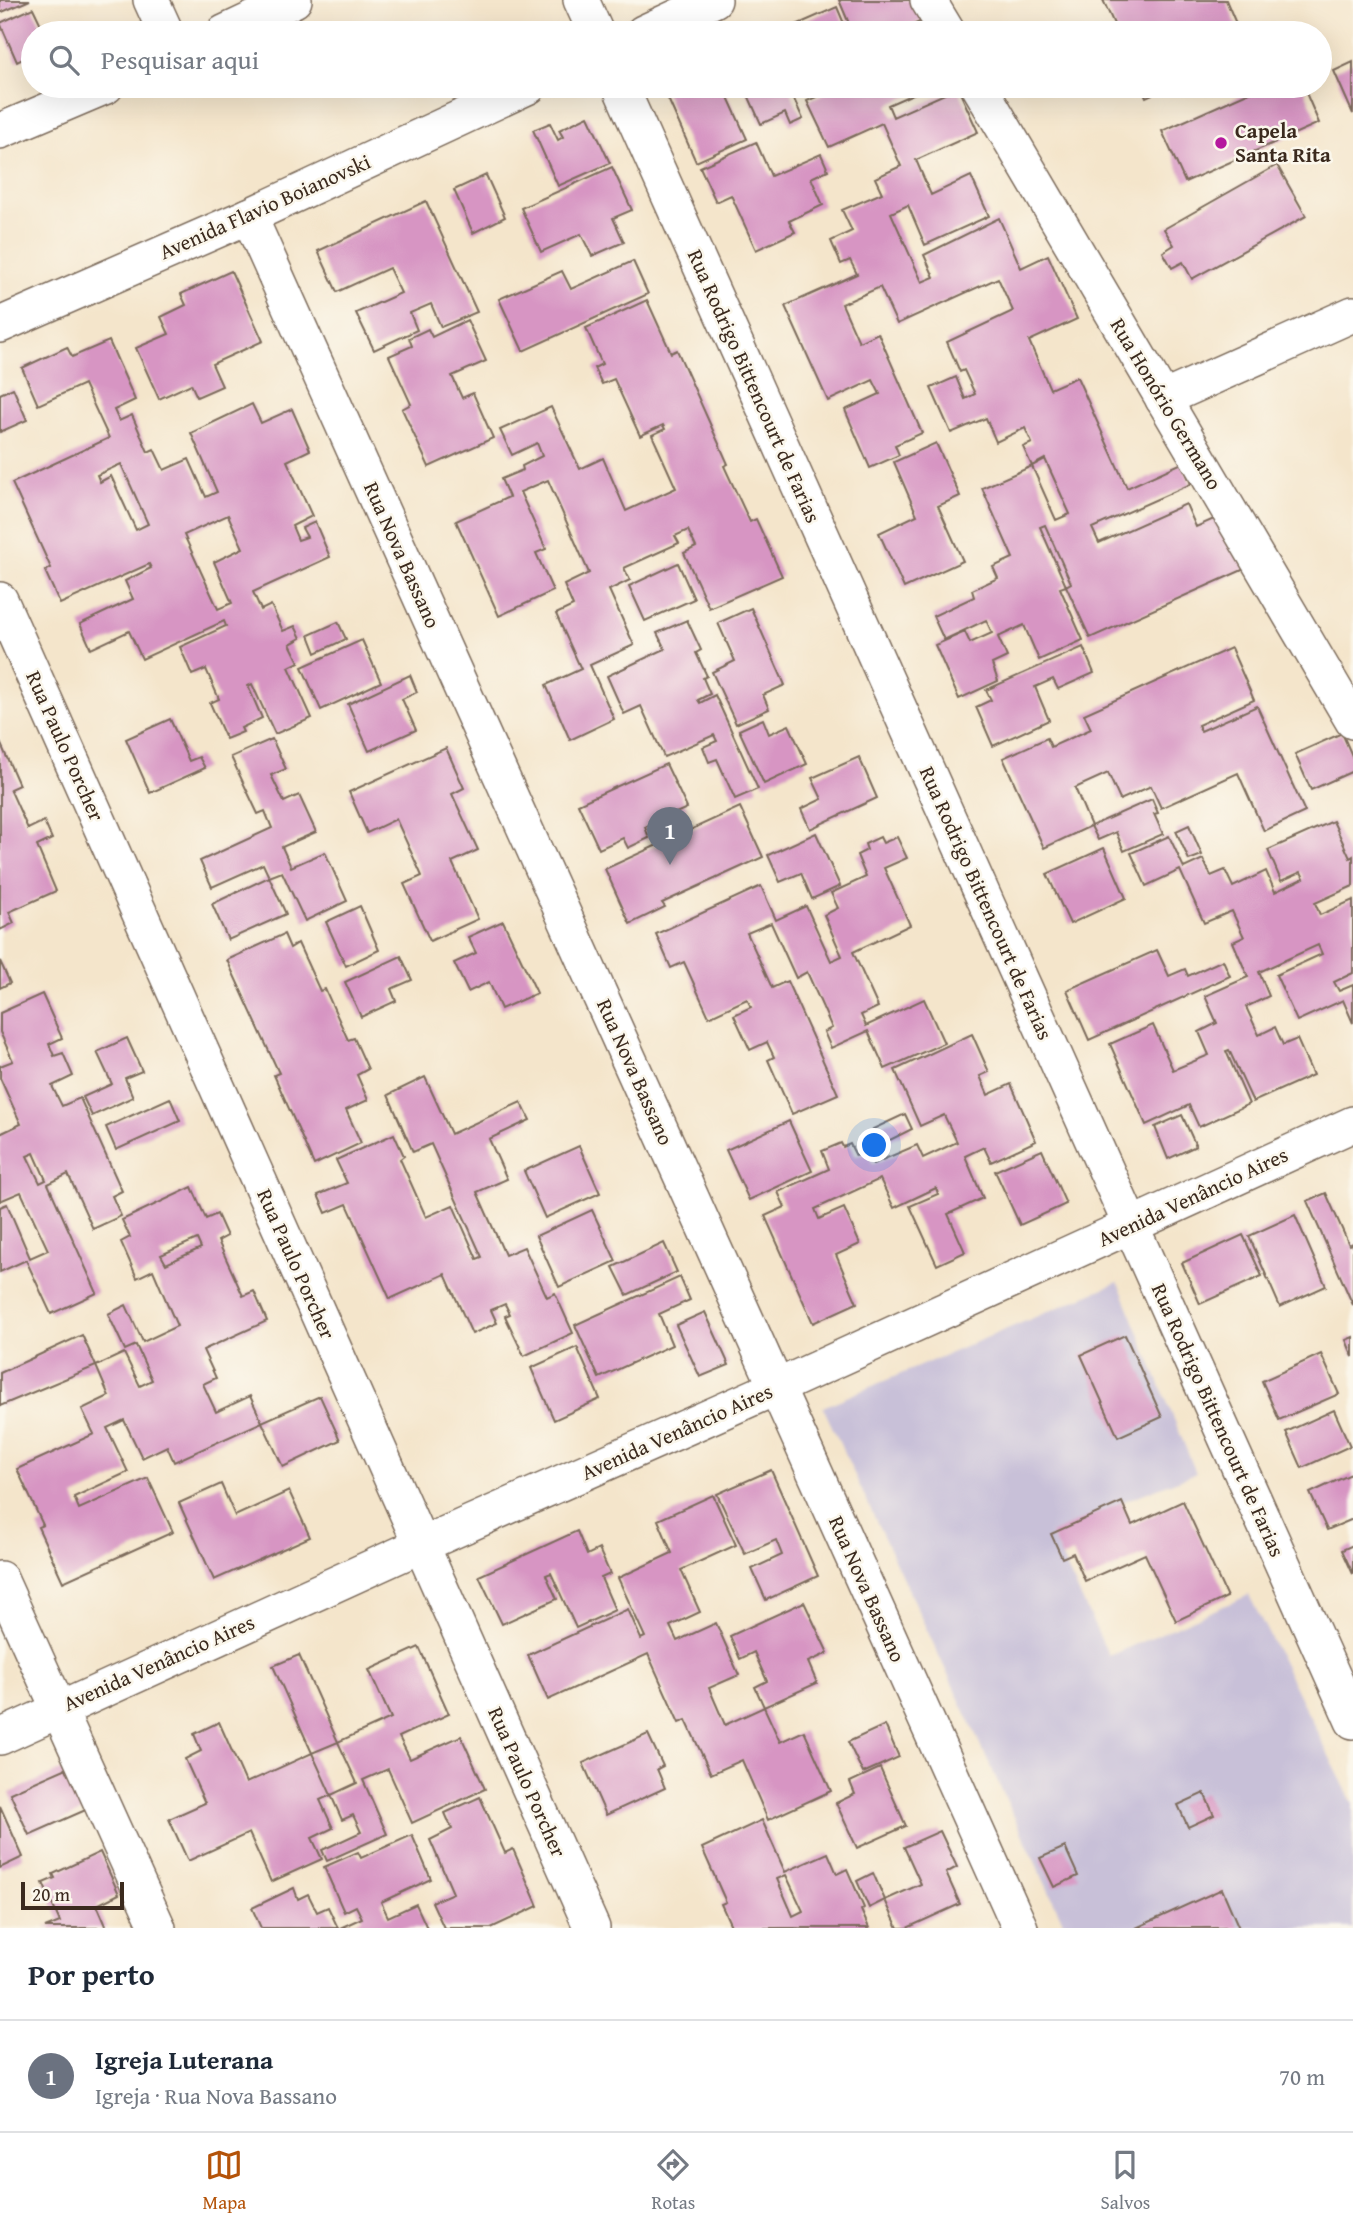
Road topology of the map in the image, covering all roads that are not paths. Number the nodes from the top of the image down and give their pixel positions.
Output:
1 (151, 0) edge
2 (294, 0) edge
3 (581, 0) edge
4 (714, 0) edge
5 (928, 0) edge
6 (161, 21) edge
7 (249, 21) edge
8 (591, 21) edge
9 (668, 21) edge
10 (941, 21) edge
11 (78, 98) edge
12 (503, 98) edge
13 (625, 98) edge
14 (986, 98) edge
15 (0, 131) edge
16 (249, 216) junction
17 (1353, 314) edge
18 (0, 326) edge
19 (1163, 399) junction
20 (0, 600) edge
21 (1353, 721) edge
22 (1353, 1125) edge
23 (1131, 1226) junction
24 (777, 1387) junction
25 (421, 1545) junction
26 (0, 1579) edge
27 (59, 1709) junction
28 (1353, 1721) edge
29 (0, 1737) edge
30 (158, 1928) edge
31 (592, 1928) edge
32 (1020, 1928) edge

1 - 6 street
2 - 7 street
3 - 8 street
4 - 9 street
5 - 10 street
11 - 15 street
12 - 16 street, Avenida Flavio Boianovski
13 - 23 street, Rua Rodrigo Bittencourt de Farias
14 - 19 street, Rua Honório Germano
16 - 18 street, Avenida Flavio Boianovski
16 - 24 street, Rua Nova Bassano
17 - 19 street
19 - 21 street, Rua Honório Germano
20 - 25 street, Rua Paulo Porcher
22 - 23 street, Avenida Venâncio Aires
23 - 24 street, Avenida Venâncio Aires
23 - 28 street, Rua Rodrigo Bittencourt de Farias
24 - 25 street, Avenida Venâncio Aires
24 - 32 street, Rua Nova Bassano
25 - 27 street, Avenida Venâncio Aires
25 - 31 street, Rua Paulo Porcher
26 - 27 street
27 - 29 street, Avenida Venâncio Aires
27 - 30 street

